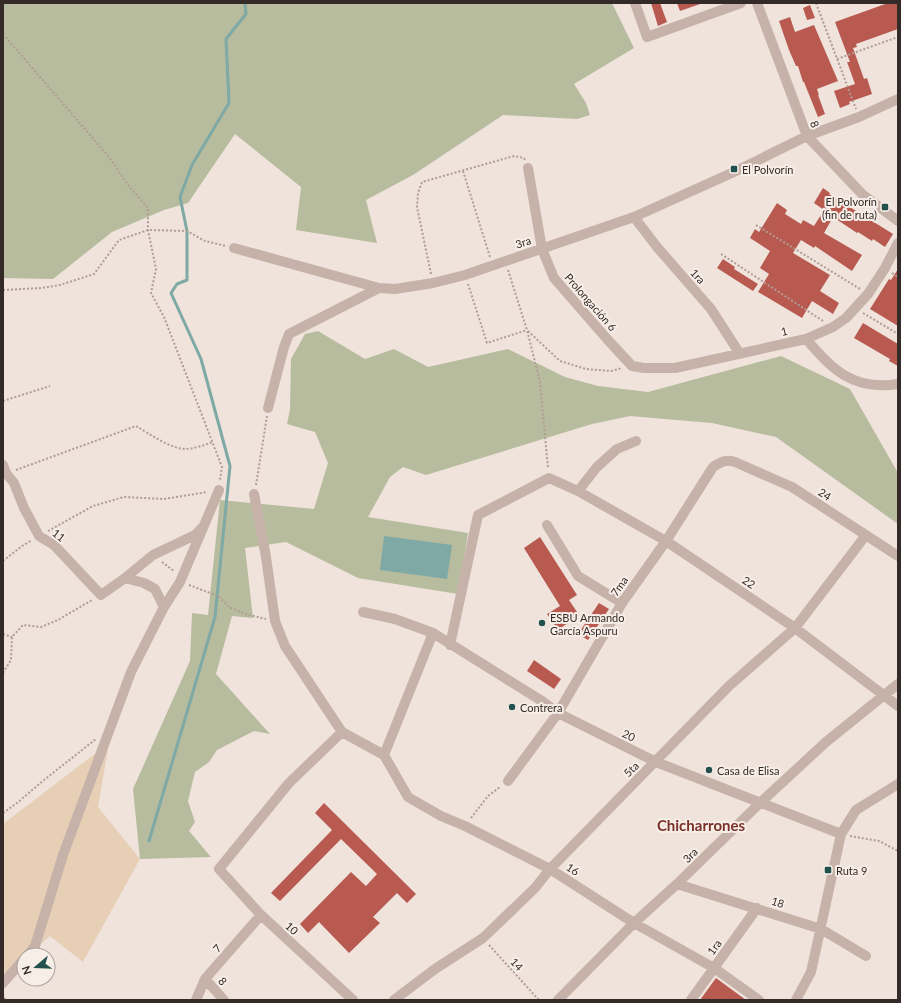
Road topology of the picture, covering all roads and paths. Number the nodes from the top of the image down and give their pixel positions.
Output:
1 (635, 3) edge
2 (741, 3) edge
3 (757, 3) edge
4 (816, 3) edge
5 (3, 34) edge
6 (898, 37) edge
7 (837, 59) junction
8 (898, 99) edge
9 (858, 117) junction
10 (807, 136) junction
11 (528, 168) joint
12 (462, 171) junction
13 (634, 217) junction
14 (898, 221) edge
15 (756, 224) dead end
16 (148, 230) junction
17 (898, 243) edge
18 (234, 248) joint
19 (542, 249) junction
20 (721, 254) dead end
21 (505, 261) junction
22 (493, 265) junction
23 (465, 275) junction
24 (433, 283) junction
25 (379, 288) junction
26 (3, 290) edge
27 (868, 294) junction
28 (856, 308) junction
29 (832, 327) junction
30 (527, 330) junction
31 (898, 334) edge
32 (806, 338) junction
33 (740, 354) junction
34 (632, 366) junction
35 (898, 384) edge
36 (50, 386) dead end
37 (3, 401) edge
38 (268, 408) joint
39 (636, 441) dead end
40 (212, 442) junction
41 (735, 462) joint
42 (5, 469) edge
43 (549, 478) junction
44 (219, 490) junction
45 (578, 491) junction
46 (254, 494) joint
47 (547, 525) dead end
48 (204, 526) junction
49 (866, 535) junction
50 (39, 536) junction
51 (666, 541) junction
52 (153, 555) junction
53 (898, 556) edge
54 (3, 561) edge
55 (125, 578) junction
56 (180, 582) junction
57 (100, 595) junction
58 (622, 603) junction
59 (164, 607) junction
60 (363, 612) dead end
61 (275, 620) junction
62 (795, 628) junction
63 (433, 633) junction
64 (3, 634) edge
65 (12, 637) junction
66 (450, 645) junction
67 (3, 673) edge
68 (898, 684) edge
69 (885, 696) junction
70 (898, 706) edge
71 (558, 713) junction
72 (111, 727) junction
73 (342, 732) junction
74 (384, 755) junction
75 (656, 762) junction
76 (508, 781) joint
77 (898, 784) edge
78 (761, 802) junction
79 (3, 812) edge
80 (465, 826) junction
81 (841, 834) junction
82 (898, 851) edge
83 (550, 869) junction
84 (677, 884) junction
85 (757, 908) junction
86 (261, 915) junction
87 (634, 923) junction
88 (821, 929) junction
89 (483, 938) junction
90 (34, 947) edge
91 (866, 956) dead end
92 (16, 968) edge
93 (714, 968) junction
94 (205, 979) junction
95 (3, 983) edge
96 (3, 994) edge
97 (5, 1000) edge
98 (196, 1000) edge
99 (224, 1000) edge
100 (353, 1000) edge
101 (394, 1000) edge
102 (539, 1000) edge
103 (558, 1000) edge
104 (691, 1000) edge
105 (760, 1000) edge
106 (796, 1000) edge

1 - 2 street
3 - 10 street, 8
4 - 7 path
5 - 16 path
6 - 7 path
7 - 9 path
8 - 9 street
9 - 10 street
10 - 13 street, 3ra
10 - 14 street, 8
11 - 12 path
11 - 19 street, Prolongación 6
12 - 22 path
12 - 24 path
13 - 19 street, 3ra
13 - 33 street, 1ra
15 - 27 path
16 - 18 path
16 - 26 path
16 - 40 path
17 - 27 street, 1
18 - 25 street, 3ra
19 - 21 street, 3ra
19 - 34 street, Prolongación 6
20 - 29 path
21 - 22 street, 3ra
21 - 30 path
22 - 23 street, 3ra
23 - 24 street, 3ra
23 - 30 path
24 - 25 street, 3ra
25 - 38 street
27 - 28 street, 1
28 - 29 street, 1
28 - 31 path
29 - 32 street, 1
30 - 34 path
30 - 43 path
32 - 33 street, 1
32 - 35 street
33 - 34 street, 1
36 - 37 path
38 - 46 path
39 - 45 street
40 - 42 path
40 - 44 path
41 - 49 street, 24
41 - 51 street, 7ma
42 - 50 street, 11
43 - 45 street, 22
43 - 66 street
44 - 48 street
44 - 50 path
45 - 51 street, 22
46 - 61 street
47 - 58 street
48 - 52 street
48 - 56 street
49 - 53 street, 24
49 - 62 street, 5ta
50 - 54 path
50 - 57 street, 11
51 - 58 street, 7ma
51 - 62 street, 22
52 - 55 street
52 - 56 path
55 - 57 street
55 - 59 street
56 - 59 street
56 - 61 path
57 - 65 path
58 - 71 street, 7ma
59 - 72 street
60 - 63 street, 20
61 - 73 street
62 - 69 street, 22
62 - 75 street, 5ta
63 - 66 street, 20
63 - 74 street
64 - 65 path
65 - 67 path
66 - 71 street, 20
68 - 69 street, 3ra
69 - 70 street, 22
69 - 78 street, 3ra
71 - 75 street, 20
71 - 76 street, 7ma
72 - 79 path
72 - 90 street
73 - 74 street
73 - 86 street, 10
74 - 80 street, 16
75 - 78 street, 20
75 - 83 street, 5ta
76 - 80 path
77 - 81 street
78 - 81 street, 20
78 - 84 street, 3ra
80 - 83 street, 16
81 - 82 path
81 - 88 street
83 - 87 street, 16
83 - 89 street, 5ta
84 - 85 street, 18
84 - 87 street, 3ra
85 - 88 street, 18
85 - 93 street, 1ra
86 - 94 street, 7
86 - 100 street, 10
87 - 93 street, 16
87 - 103 street, 3ra
88 - 91 street, 18
88 - 106 street
89 - 101 street, 5ta
89 - 102 path, 14
92 - 95 street
93 - 104 street, 1ra
93 - 105 street, 16
94 - 98 street, 7
94 - 99 street, 8
96 - 97 path

